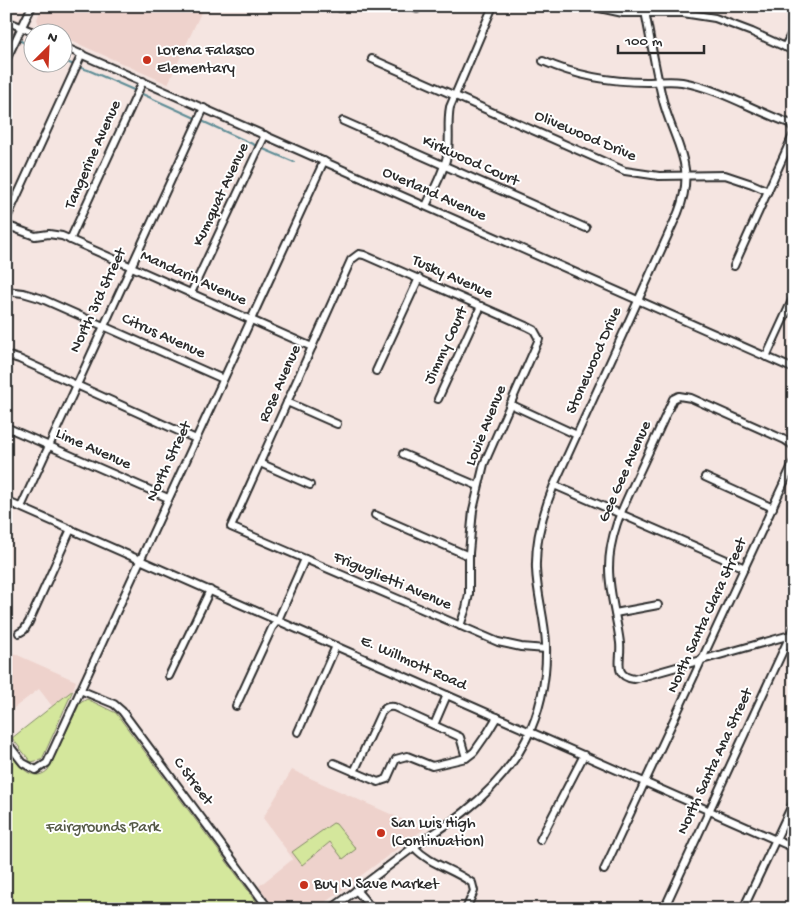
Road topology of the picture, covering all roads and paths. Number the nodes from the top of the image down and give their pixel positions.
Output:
1 (32, 6) edge
2 (493, 6) edge
3 (590, 6) edge
4 (644, 9) edge
5 (6, 21) edge
6 (21, 27) junction
7 (794, 28) edge
8 (785, 47) junction
9 (72, 50) edge
10 (794, 51) edge
11 (82, 54) junction
12 (372, 59) dead end
13 (6, 60) edge
14 (543, 61) dead end
15 (142, 81) junction
16 (659, 81) junction
17 (454, 96) junction
18 (204, 108) junction
19 (343, 120) dead end
20 (265, 135) junction
21 (324, 161) junction
22 (444, 166) junction
23 (686, 175) junction
24 (768, 192) junction
25 (426, 206) junction
26 (6, 220) edge
27 (6, 225) edge
28 (586, 228) dead end
29 (70, 240) junction
30 (359, 254) joint
31 (734, 266) dead end
32 (130, 267) junction
33 (418, 278) junction
34 (6, 291) edge
35 (191, 293) junction
36 (794, 296) edge
37 (638, 300) junction
38 (481, 306) junction
39 (250, 320) junction
40 (103, 326) junction
41 (534, 330) joint
42 (312, 347) junction
43 (6, 355) edge
44 (766, 357) junction
45 (794, 369) edge
46 (376, 371) dead end
47 (224, 379) junction
48 (76, 386) junction
49 (438, 399) dead end
50 (287, 402) junction
51 (510, 404) junction
52 (337, 424) dead end
53 (6, 426) edge
54 (577, 435) junction
55 (196, 439) junction
56 (48, 445) junction
57 (794, 446) edge
58 (403, 454) dead end
59 (794, 461) edge
60 (260, 464) junction
61 (705, 477) dead end
62 (310, 485) dead end
63 (554, 485) junction
64 (478, 486) junction
65 (168, 498) junction
66 (6, 500) edge
67 (21, 507) junction
68 (773, 508) junction
69 (620, 514) junction
70 (375, 515) dead end
71 (231, 527) joint
72 (71, 529) junction
73 (469, 556) junction
74 (305, 559) junction
75 (140, 560) junction
76 (745, 568) junction
77 (210, 590) junction
78 (658, 605) dead end
79 (615, 613) junction
80 (278, 620) junction
81 (460, 626) junction
82 (794, 626) edge
83 (19, 634) dead end
84 (792, 634) edge
85 (336, 646) junction
86 (546, 649) junction
87 (703, 660) junction
88 (169, 676) dead end
89 (80, 690) junction
90 (447, 695) junction
91 (236, 706) dead end
92 (497, 716) junction
93 (434, 725) junction
94 (298, 732) dead end
95 (531, 732) junction
96 (6, 742) edge
97 (584, 755) junction
98 (466, 758) junction
99 (334, 763) dead end
100 (354, 772) junction
101 (646, 782) junction
102 (794, 801) edge
103 (709, 810) junction
104 (540, 840) dead end
105 (776, 840) junction
106 (414, 847) junction
107 (794, 848) edge
108 (604, 870) dead end
109 (356, 890) junction
110 (269, 909) edge
111 (331, 909) edge
112 (375, 909) edge
113 (466, 909) edge
114 (664, 909) edge
115 (743, 909) edge

1 - 6 street
2 - 17 street
3 - 4 street
4 - 8 street
4 - 16 street, Stonewood Drive
5 - 6 street
6 - 13 street
7 - 8 street
8 - 10 street
9 - 11 street, Overland Avenue
11 - 15 street, Overland Avenue
11 - 26 street
12 - 17 street, Olivewood Drive
14 - 16 street
15 - 18 street, Overland Avenue
15 - 29 street, Tangerine Avenue
16 - 23 street, Stonewood Drive
16 - 24 street
17 - 22 street
17 - 23 street, Olivewood Drive
18 - 20 street, Overland Avenue
18 - 32 street, North 3rd Street
19 - 22 street, Kirkwood Court
20 - 21 street, Overland Avenue
20 - 35 street, Kumquat Avenue
21 - 25 street, Overland Avenue
21 - 39 street, North Street
22 - 25 street
22 - 28 street, Kirkwood Court
23 - 24 street, Olivewood Drive
23 - 37 street, Stonewood Drive
24 - 31 street
25 - 37 street, Overland Avenue
27 - 29 street, Mandarin Avenue
29 - 32 street, Mandarin Avenue
30 - 33 street, Tusky Avenue
30 - 42 street, Rose Avenue
32 - 35 street, Mandarin Avenue
32 - 40 street, North 3rd Street
33 - 38 street, Tusky Avenue
33 - 46 street
34 - 40 street, Citrus Avenue
35 - 39 street, Mandarin Avenue
36 - 44 street
37 - 44 street, Overland Avenue
37 - 54 street, Stonewood Drive
38 - 41 street, Tusky Avenue
38 - 49 street, Jimmy Court
39 - 42 street, Mandarin Avenue
39 - 47 street, North Street
40 - 47 street, Citrus Avenue
40 - 48 street, North 3rd Street
41 - 51 street, Louie Avenue
42 - 50 street, Rose Avenue
43 - 48 street
44 - 45 street, Overland Avenue
47 - 55 street, North Street
48 - 55 street
48 - 56 street, North 3rd Street
50 - 52 street
50 - 60 street, Rose Avenue
51 - 54 street
51 - 64 street, Louie Avenue
53 - 56 street, Lime Avenue
54 - 63 street, Stonewood Drive
55 - 65 street, North Street
56 - 65 street, Lime Avenue
56 - 67 street, North 3rd Street
57 - 69 street, Gee Gee Avenue
58 - 64 street
59 - 68 street, North Santa Clara Street
60 - 62 street
60 - 71 street, Rose Avenue
61 - 68 street
63 - 69 street
63 - 86 street, Stonewood Drive
64 - 73 street, Louie Avenue
65 - 75 street, North Street
66 - 67 street, E. Willmott Road
67 - 72 street, E. Willmott Road
68 - 76 street, North Santa Clara Street
69 - 76 street
69 - 79 street, Gee Gee Avenue
70 - 73 street
71 - 74 street, Friguglietti Avenue
72 - 75 street, E. Willmott Road
72 - 83 street
73 - 81 street, Louie Avenue
74 - 80 street
74 - 81 street, Friguglietti Avenue
75 - 77 street, E. Willmott Road
75 - 89 street, North Street
76 - 87 street, North Santa Clara Street
77 - 80 street, E. Willmott Road
77 - 88 street
78 - 79 street
79 - 87 street, Gee Gee Avenue
80 - 85 street, E. Willmott Road
80 - 91 street
81 - 86 street, Friguglietti Avenue
82 - 84 street, North Santa Ana Street
84 - 87 street
84 - 103 street, North Santa Ana Street
85 - 90 street, E. Willmott Road
85 - 94 street
86 - 95 street, Stonewood Drive
87 - 101 street, North Santa Clara Street
89 - 96 street, North Street
89 - 110 street, C Street
90 - 92 street, E. Willmott Road
90 - 93 street
92 - 95 street, E. Willmott Road
92 - 98 street
93 - 98 street
93 - 100 street
95 - 97 street, E. Willmott Road
95 - 106 street, Stonewood Drive
97 - 101 street, E. Willmott Road
97 - 104 street
98 - 100 street
99 - 100 street
101 - 103 street, E. Willmott Road
101 - 108 street, North Santa Clara Street
102 - 105 street
103 - 105 street, E. Willmott Road
103 - 114 street, North Santa Ana Street
105 - 107 street, E. Willmott Road
105 - 115 street
106 - 109 street, Stonewood Drive
106 - 113 street
109 - 111 street, Stonewood Drive
109 - 112 street

